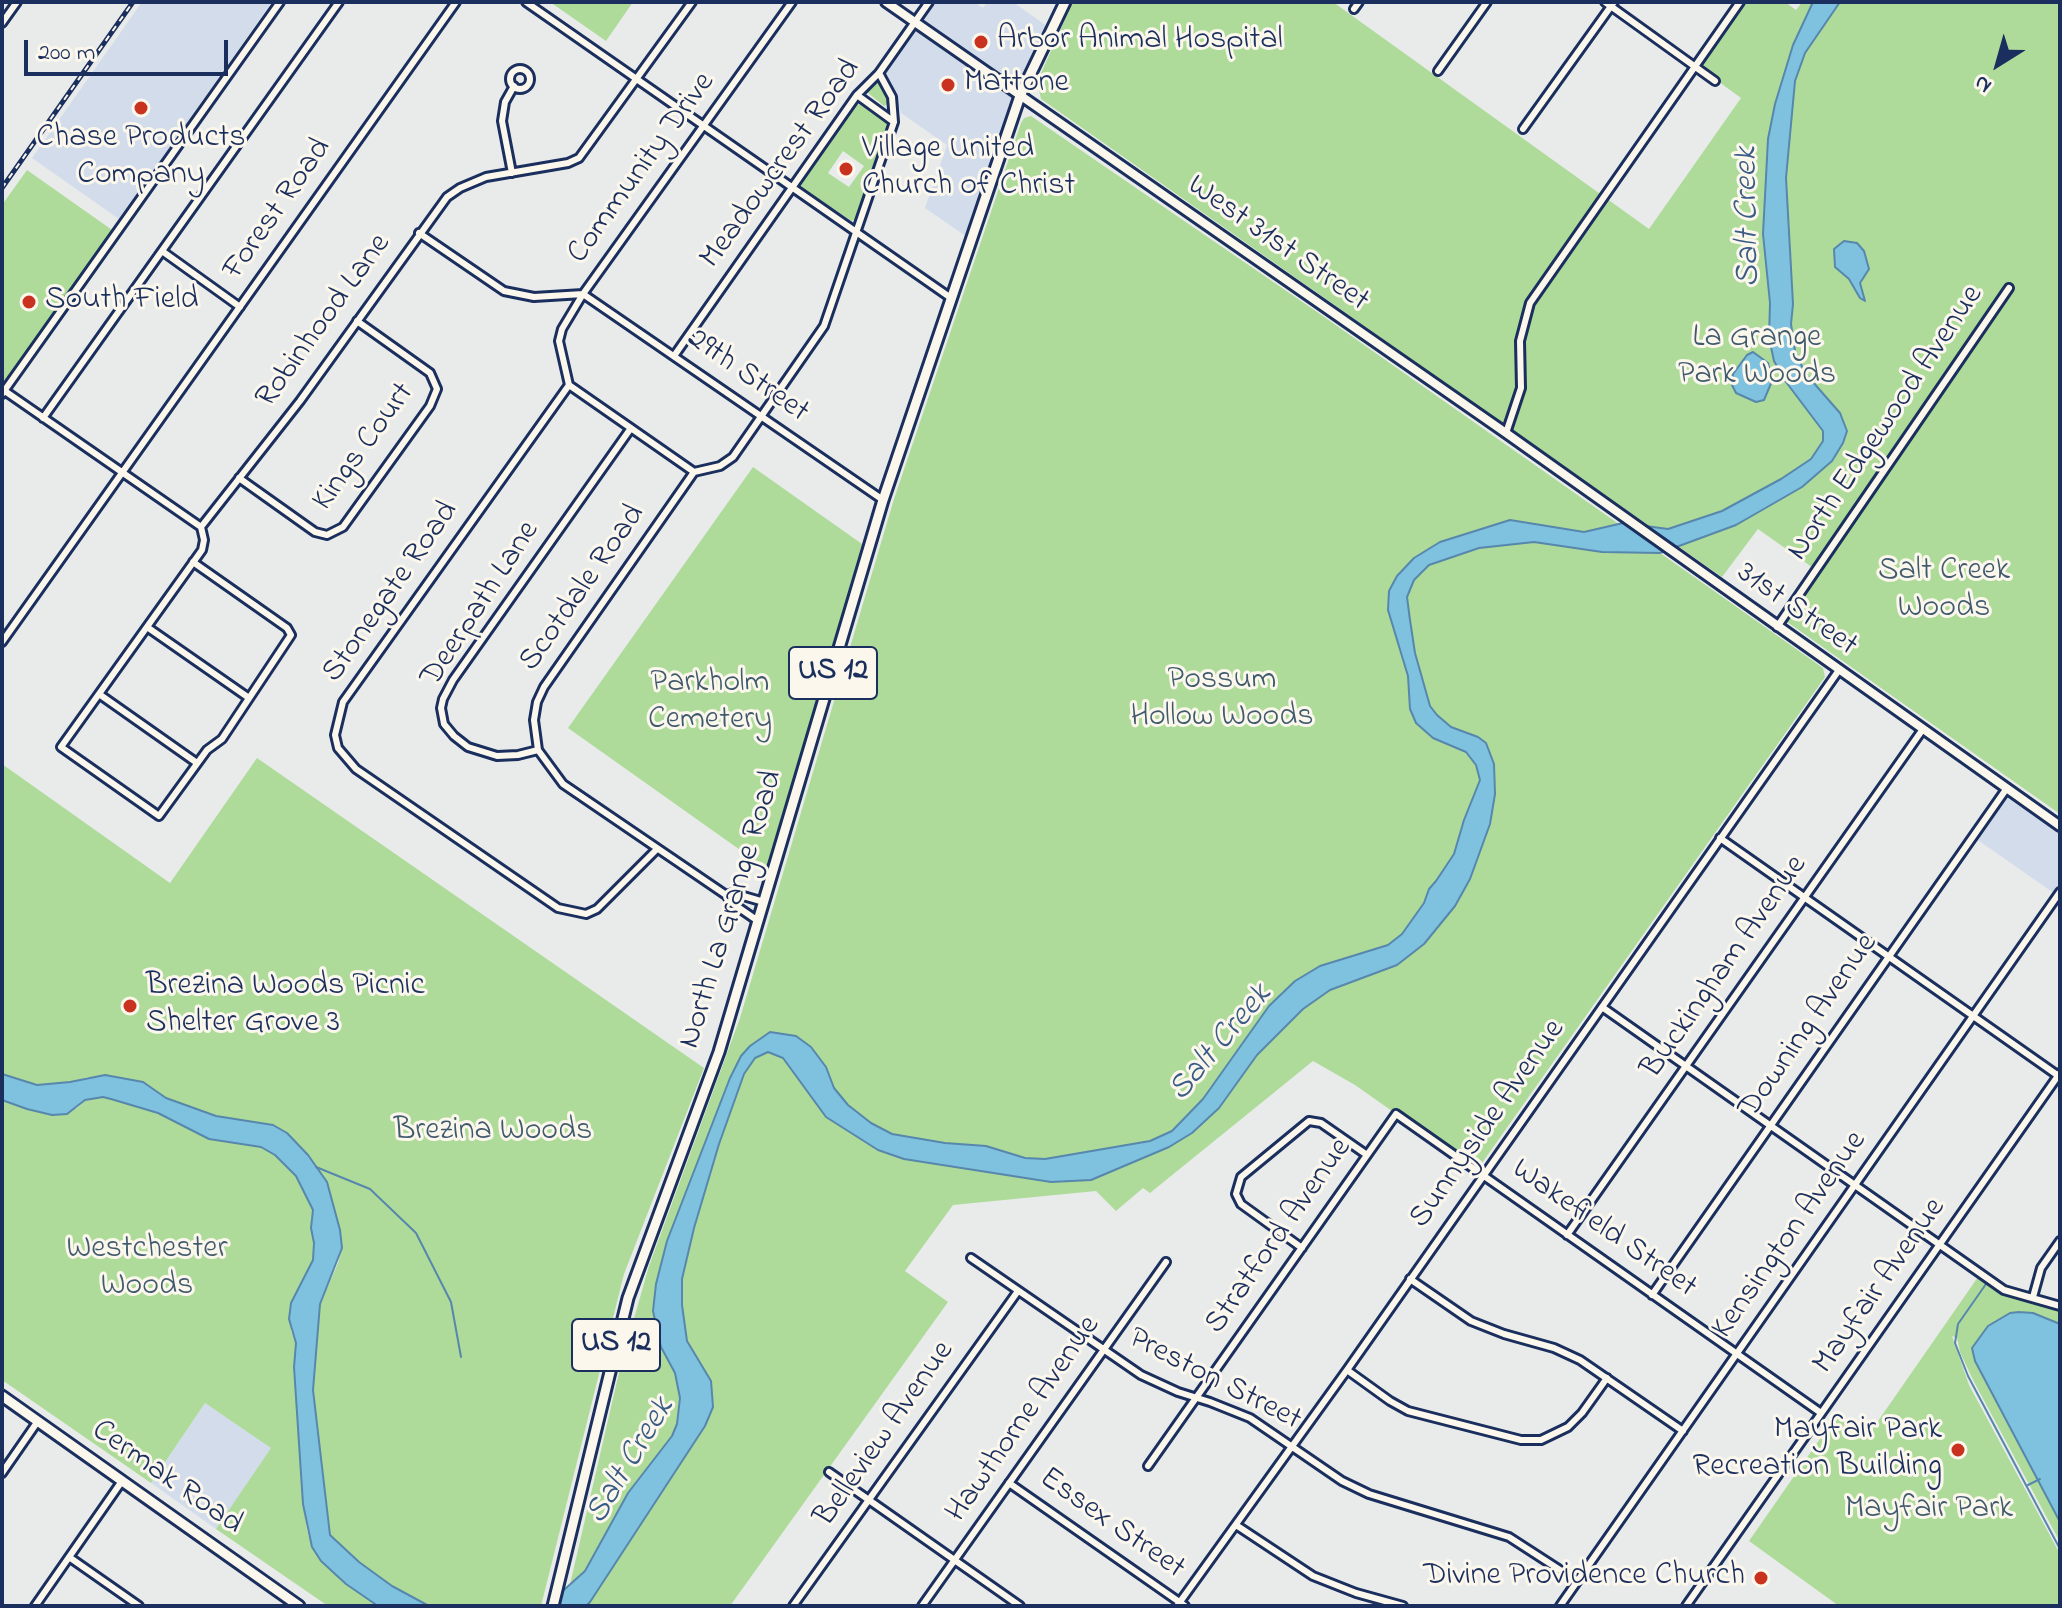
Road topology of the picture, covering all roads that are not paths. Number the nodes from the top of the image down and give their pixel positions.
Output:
1 (17, 2) edge
2 (280, 2) edge
3 (339, 2) edge
4 (456, 2) edge
5 (526, 2) edge
6 (692, 2) edge
7 (792, 2) edge
8 (886, 2) edge
9 (929, 2) edge
10 (1065, 2) edge
11 (1359, 2) edge
12 (1487, 2) edge
13 (1740, 2) edge
14 (1610, 4) edge
15 (1354, 9) dead end
16 (2, 23) edge
17 (915, 23) junction
18 (1695, 66) junction
19 (1438, 71) dead end
20 (879, 73) junction
21 (636, 80) junction
22 (1715, 81) dead end
23 (514, 86) dead end
24 (857, 95) junction
25 (1020, 96) junction
26 (894, 122) junction
27 (703, 126) junction
28 (1523, 129) dead end
29 (512, 173) junction
30 (792, 188) junction
31 (419, 233) junction
32 (857, 234) junction
33 (162, 251) junction
34 (2009, 288) dead end
35 (583, 294) junction
36 (951, 298) junction
37 (240, 307) junction
38 (357, 321) junction
39 (674, 356) junction
40 (569, 385) junction
41 (3, 391) edge
42 (761, 417) junction
43 (43, 418) junction
44 (631, 428) junction
45 (1506, 433) junction
46 (694, 472) junction
47 (122, 474) junction
48 (239, 478) junction
49 (883, 500) junction
50 (201, 527) junction
51 (193, 562) junction
52 (147, 627) junction
53 (1777, 627) junction
54 (2, 642) edge
55 (1839, 670) junction
56 (99, 694) junction
57 (249, 698) junction
58 (1923, 729) junction
59 (538, 750) junction
60 (197, 763) junction
61 (2007, 788) junction
62 (2060, 826) edge
63 (1720, 838) junction
64 (656, 850) junction
65 (2060, 892) edge
66 (726, 895) junction
67 (1805, 897) junction
68 (764, 902) junction
69 (758, 921) junction
70 (1888, 956) junction
71 (1602, 1007) junction
72 (1973, 1016) junction
73 (1686, 1067) junction
74 (2059, 1076) edge
75 (1396, 1114) joint
76 (1771, 1125) junction
77 (1367, 1155) junction
78 (1482, 1175) junction
79 (1856, 1185) junction
80 (1567, 1235) junction
81 (2060, 1241) edge
82 (1940, 1245) junction
83 (1302, 1248) junction
84 (971, 1258) dead end
85 (1166, 1262) dead end
86 (1410, 1279) junction
87 (1018, 1291) junction
88 (1652, 1295) junction
89 (2033, 1297) junction
90 (2060, 1306) edge
91 (1103, 1351) junction
92 (1737, 1354) junction
93 (1347, 1370) junction
94 (1607, 1378) junction
95 (2, 1396) edge
96 (1196, 1398) junction
97 (1821, 1413) junction
98 (38, 1421) junction
99 (1683, 1431) junction
100 (1293, 1446) junction
101 (1148, 1466) dead end
102 (829, 1472) dead end
103 (2, 1473) edge
104 (123, 1480) junction
105 (1009, 1483) junction
106 (869, 1500) junction
107 (1236, 1525) junction
108 (69, 1557) junction
109 (955, 1560) junction
110 (1577, 1581) junction
111 (1180, 1605) edge
112 (35, 1606) edge
113 (139, 1606) edge
114 (299, 1606) edge
115 (553, 1606) edge
116 (793, 1606) edge
117 (922, 1606) edge
118 (1020, 1606) edge
119 (1403, 1606) edge
120 (1560, 1606) edge
121 (1686, 1606) edge

1 - 16 street
2 - 41 street
3 - 33 street
4 - 37 street, Forest Road
5 - 21 street
6 - 21 street, Robinhood Lane
7 - 27 street, Community Drive
8 - 17 main road, West 31st Street
9 - 17 street, Meadowcrest Road
10 - 25 main road, US 12
11 - 15 street
12 - 19 street
13 - 18 street
14 - 18 street
14 - 28 street
17 - 20 street, Meadowcrest Road
17 - 25 main road, West 31st Street
18 - 22 street
18 - 45 street
20 - 24 street, Meadowcrest Road
20 - 26 street
21 - 27 street
21 - 29 street, Robinhood Lane
23 - 29 street
24 - 26 street
24 - 30 street, Meadowcrest Road
25 - 36 main road, North La Grange Road / US 12
25 - 45 main road, West 31st Street
26 - 32 street
27 - 30 street
27 - 35 street, Community Drive
29 - 31 street, Robinhood Lane
30 - 32 street
30 - 39 street, Meadowcrest Road
31 - 35 street, Community Drive
31 - 38 street, Robinhood Lane
32 - 36 street
32 - 42 street
33 - 37 street
33 - 43 street
34 - 53 street, North Edgewood Avenue
35 - 39 street, 29th Street
35 - 40 street
36 - 49 main road, North La Grange Road / US 12
37 - 47 street, Forest Road
38 - 48 street, Robinhood Lane
38 - 48 street, Kings Court
39 - 42 street, 29th Street
40 - 44 street
40 - 64 street, Stonegate Road
41 - 43 street
42 - 46 street
42 - 49 street, 29th Street
43 - 47 street
44 - 46 street
44 - 59 street, Deerpath Lane
45 - 53 main road, 31st Street
46 - 59 street, Scotdale Road
47 - 50 street
47 - 54 street, Forest Road
48 - 50 street, Robinhood Lane
49 - 68 main road, North La Grange Road / US 12
50 - 51 street, Robinhood Lane
51 - 52 street, Robinhood Lane
51 - 57 street
52 - 56 street, Robinhood Lane
52 - 57 street
53 - 55 main road, 31st Street
55 - 58 main road, 31st Street
55 - 63 street, Sunnyside Avenue
56 - 60 street
56 - 60 street, Robinhood Lane
57 - 60 street
58 - 61 main road, 31st Street
58 - 67 street, Buckingham Avenue
59 - 64 street
61 - 62 main road, 31st Street
61 - 70 street, Downing Avenue
63 - 67 street
63 - 71 street, Sunnyside Avenue
64 - 66 street
65 - 72 street, Kensington Avenue
66 - 68 street
66 - 69 street
67 - 70 street
67 - 73 street, Buckingham Avenue
68 - 69 main road, North La Grange Road / US 12
69 - 115 main road, North La Grange Road / US 12
70 - 72 street
70 - 76 street, Downing Avenue
71 - 73 street
71 - 78 street, Sunnyside Avenue
72 - 74 street
72 - 79 street, Kensington Avenue
73 - 76 street
73 - 80 street, Buckingham Avenue
74 - 82 street, Mayfair Avenue
75 - 77 street, Stratford Avenue
75 - 78 street, Wakefield Street
76 - 79 street
76 - 88 street, Downing Avenue
77 - 83 street, Stratford Avenue
77 - 83 street
78 - 80 street, Wakefield Street
78 - 86 street, Sunnyside Avenue
79 - 82 street
79 - 92 street, Kensington Avenue
80 - 88 street, Wakefield Street
81 - 89 street
82 - 89 street
82 - 97 street, Mayfair Avenue
83 - 96 street, Stratford Avenue
84 - 87 street, Preston Street
85 - 91 street, Hawthorne Avenue
86 - 93 street, Sunnyside Avenue
86 - 94 street
87 - 91 street, Preston Street
87 - 106 street, Belleview Avenue
88 - 92 street, Wakefield Street
89 - 90 street
91 - 96 street, Preston Street
91 - 105 street, Hawthorne Avenue
92 - 97 street, Wakefield Street
92 - 99 street, Kensington Avenue
93 - 94 street
93 - 100 street, Sunnyside Avenue
94 - 99 street
95 - 98 main road, Cermak Road
96 - 100 street, Preston Street
96 - 101 street, Stratford Avenue
97 - 121 street, Mayfair Avenue
98 - 103 street
98 - 104 main road, Cermak Road
99 - 110 street, Kensington Avenue
100 - 107 street, Sunnyside Avenue
100 - 110 street, Preston Street
102 - 106 street
104 - 108 street
104 - 114 main road, Cermak Road
105 - 109 street, Hawthorne Avenue
105 - 111 street, Essex Street
106 - 109 street
106 - 116 street, Belleview Avenue
107 - 111 street, Sunnyside Avenue
107 - 119 street
108 - 112 street
108 - 113 street
109 - 117 street, Hawthorne Avenue
109 - 118 street
110 - 120 street, Kensington Avenue

